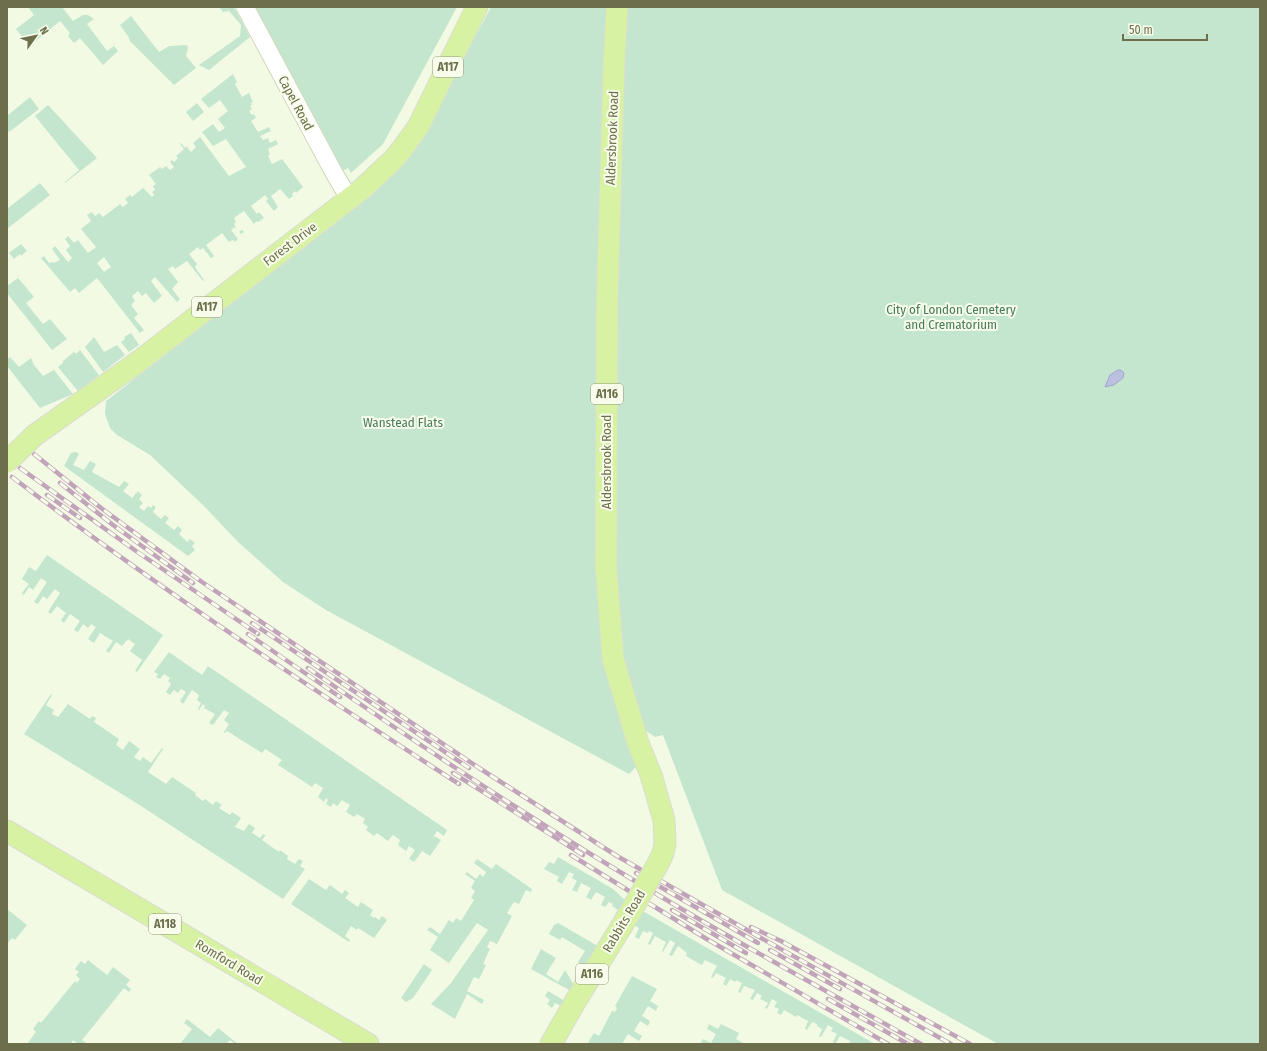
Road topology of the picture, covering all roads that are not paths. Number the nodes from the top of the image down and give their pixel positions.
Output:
1 (245, 7) edge
2 (477, 7) edge
3 (617, 7) edge
4 (349, 198) junction
5 (7, 462) edge
6 (7, 831) edge
7 (660, 860) joint
8 (368, 1044) edge
9 (552, 1044) edge

1 - 4 street, Capel Road
2 - 4 main road, Forest Drive / A117
3 - 7 main road, Aldersbrook Road / A116
4 - 5 main road, Forest Drive / A117, bridge
6 - 8 main road, Romford Road / A118
7 - 9 main road, Rabbits Road / A116, bridge

